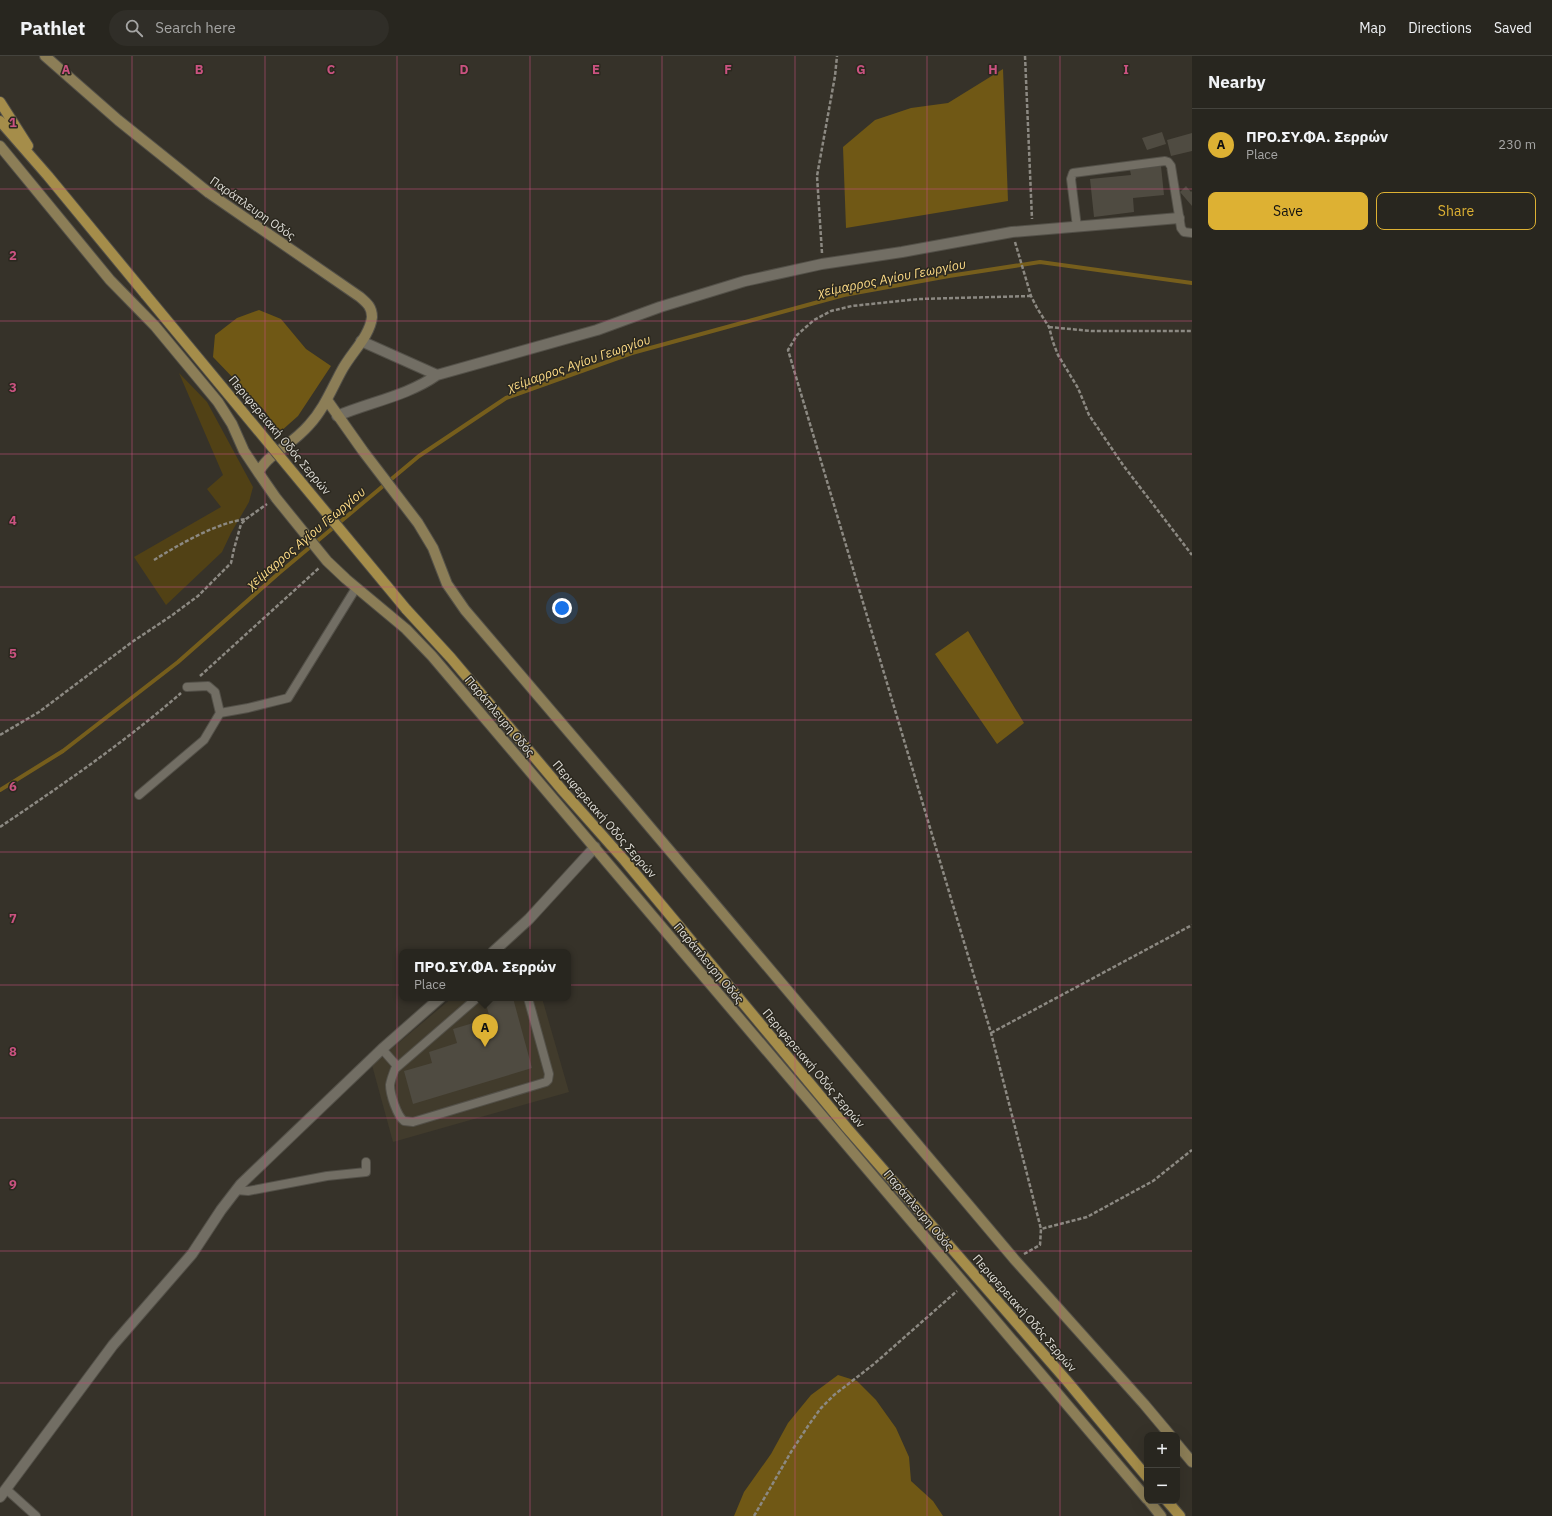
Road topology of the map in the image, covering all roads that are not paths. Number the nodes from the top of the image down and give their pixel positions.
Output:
1 (45, 56) edge
2 (0, 102) edge
3 (0, 121) edge
4 (0, 146) edge
5 (48, 176) junction
6 (1179, 218) junction
7 (1077, 227) junction
8 (1192, 233) edge
9 (361, 341) junction
10 (437, 375) junction
11 (327, 400) junction
12 (337, 416) junction
13 (258, 472) junction
14 (356, 588) junction
15 (188, 687) road end
16 (220, 713) junction
17 (139, 795) dead end
18 (595, 847) junction
19 (502, 948) edge
20 (437, 1001) edge
21 (473, 1001) edge
22 (529, 1001) edge
23 (382, 1049) junction
24 (397, 1066) junction
25 (366, 1162) dead end
26 (236, 1190) junction
27 (1167, 1432) edge
28 (1180, 1448) edge
29 (1192, 1462) edge
30 (1144, 1473) edge
31 (3, 1493) edge
32 (1144, 1495) edge
33 (1151, 1504) edge
34 (1170, 1504) edge
35 (36, 1516) edge
36 (1161, 1516) edge
37 (1180, 1516) edge

1 - 9 street, Παράπλευρη Οδός
2 - 5 main road, Περιφερειακή Οδός Σερρών
3 - 5 main road, Περιφερειακή Οδός Σερρών
4 - 13 street, Παράπλευρη Οδός
5 - 30 main road, Περιφερειακή Οδός Σερρών, bridge
6 - 7 street
6 - 7 lane
6 - 8 lane
7 - 10 street
9 - 10 street
9 - 11 street, Παράπλευρη Οδός
10 - 12 street
11 - 12 street
11 - 13 street, Παράπλευρη Οδός
12 - 27 street
13 - 14 street, Παράπλευρη Οδός
14 - 16 lane
14 - 18 street, Παράπλευρη Οδός
15 - 16 lane
16 - 17 lane
18 - 19 street
18 - 32 street, Παράπλευρη Οδός
20 - 23 street
21 - 24 lane
22 - 24 lane
23 - 24 lane
23 - 26 street
25 - 26 lane
26 - 31 street
28 - 29 street
31 - 35 lane
33 - 36 street, Παράπλευρη Οδός
34 - 37 main road

